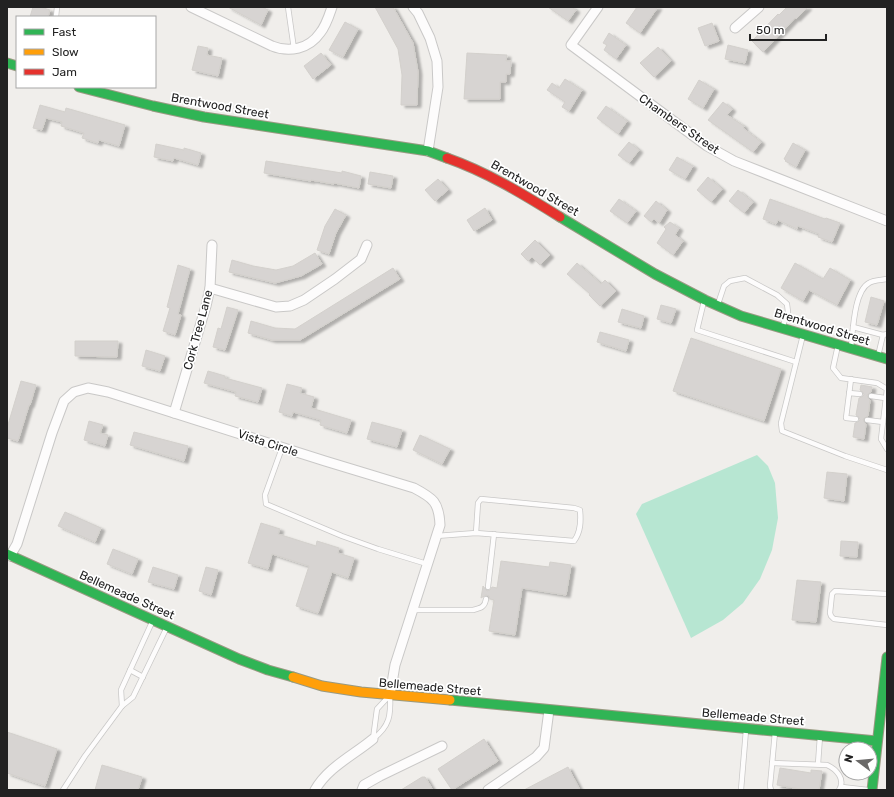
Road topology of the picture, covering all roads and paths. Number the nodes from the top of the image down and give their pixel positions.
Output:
1 (191, 7) edge
2 (288, 7) edge
3 (332, 7) edge
4 (413, 7) edge
5 (598, 7) edge
6 (759, 7) edge
7 (735, 28) dead end
8 (294, 49) junction
9 (83, 88) edge
10 (428, 151) junction
11 (887, 221) edge
12 (212, 245) dead end
13 (367, 245) dead end
14 (887, 279) edge
15 (210, 288) junction
16 (705, 300) junction
17 (717, 306) junction
18 (853, 327) junction
19 (782, 328) junction
20 (885, 334) edge
21 (803, 335) junction
22 (838, 345) junction
23 (850, 349) junction
24 (878, 356) junction
25 (887, 359) edge
26 (796, 362) junction
27 (851, 379) junction
28 (849, 393) junction
29 (860, 394) dead end
30 (871, 396) dead end
31 (885, 398) junction
32 (174, 413) junction
33 (856, 419) dead end
34 (867, 420) dead end
35 (883, 422) junction
36 (282, 448) junction
37 (887, 449) edge
38 (887, 470) edge
39 (476, 533) junction
40 (494, 534) junction
41 (436, 536) junction
42 (8, 557) edge
43 (427, 564) junction
44 (488, 587) dead end
45 (887, 594) edge
46 (486, 599) dead end
47 (413, 610) junction
48 (153, 620) junction
49 (887, 625) edge
50 (168, 627) junction
51 (887, 657) edge
52 (130, 670) junction
53 (143, 677) junction
54 (390, 695) junction
55 (122, 706) junction
56 (549, 710) junction
57 (746, 729) junction
58 (775, 732) junction
59 (820, 736) junction
60 (373, 739) junction
61 (877, 741) joint
62 (442, 746) dead end
63 (772, 763) junction
64 (818, 764) junction
65 (841, 788) edge
66 (63, 790) edge
67 (315, 790) edge
68 (362, 790) edge
69 (488, 790) edge
70 (740, 790) edge
71 (771, 790) edge
72 (868, 790) edge

1 - 8 street
2 - 8 lane
3 - 8 street
4 - 10 street
5 - 11 street, Chambers Street
6 - 7 street
9 - 10 main road, Brentwood Street
10 - 16 main road, Brentwood Street
12 - 15 street, Cork Tree Lane
13 - 15 street
14 - 18 lane
15 - 32 street, Cork Tree Lane
16 - 17 main road, Brentwood Street
16 - 26 lane
17 - 19 main road, Brentwood Street
17 - 19 lane
18 - 20 lane
18 - 23 lane
19 - 21 main road, Brentwood Street
20 - 24 lane
21 - 22 main road, Brentwood Street
21 - 26 lane
22 - 23 main road, Brentwood Street
22 - 27 lane
23 - 24 main road, Brentwood Street
24 - 25 main road, Brentwood Street
26 - 38 lane
27 - 28 lane
27 - 31 lane
28 - 29 lane
28 - 33 lane
30 - 31 lane
31 - 35 lane
32 - 36 street, Vista Circle
32 - 42 street, Vista Circle
34 - 35 lane
35 - 37 lane
36 - 41 street, Vista Circle
36 - 43 lane
39 - 40 lane
39 - 40 lane
39 - 41 lane
40 - 44 lane
41 - 43 street, Vista Circle
42 - 48 main road, Bellemeade Street
43 - 47 street, Vista Circle
45 - 49 lane
46 - 47 lane
47 - 54 street, Vista Circle
48 - 50 main road, Bellemeade Street
48 - 52 lane
50 - 53 lane
50 - 54 main road, Bellemeade Street
51 - 61 main road
52 - 53 lane
52 - 55 lane
53 - 55 lane
54 - 56 main road, Bellemeade Street
54 - 60 lane
54 - 60 lane
55 - 66 lane
56 - 57 main road, Bellemeade Street
56 - 69 street
57 - 58 main road, Bellemeade Street
57 - 70 lane
58 - 59 main road, Bellemeade Street
58 - 63 lane
59 - 61 main road, Bellemeade Street
59 - 64 lane
60 - 67 street
62 - 68 street
63 - 64 lane
63 - 71 lane
64 - 65 lane
65 - 72 lane

